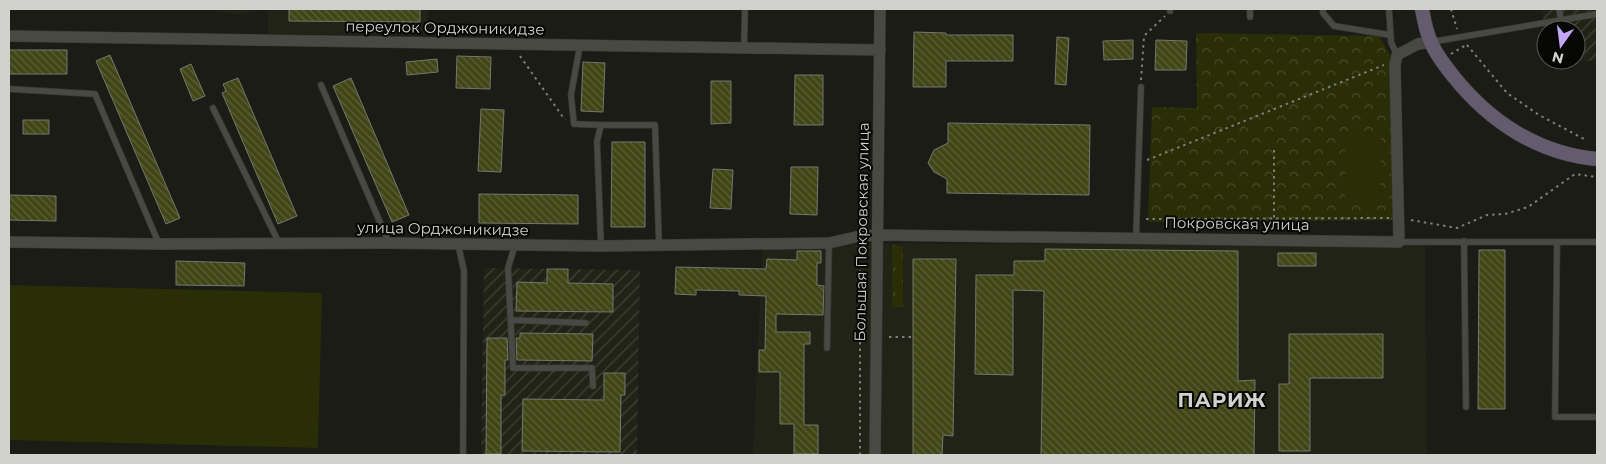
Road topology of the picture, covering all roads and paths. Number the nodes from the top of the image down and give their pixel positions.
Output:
1 (745, 9) edge
2 (880, 9) edge
3 (1250, 9) edge
4 (1323, 9) edge
5 (1389, 9) edge
6 (1422, 9) edge
7 (1451, 9) edge
8 (1560, 9) edge
9 (1170, 10) edge
10 (1597, 14) edge
11 (1250, 17) dead end
12 (1561, 20) joint
13 (1536, 24) edge
14 (1390, 35) junction
15 (9, 36) edge
16 (1460, 37) junction
17 (1431, 42) junction
18 (511, 44) junction
19 (580, 45) junction
20 (744, 48) junction
21 (880, 50) junction
22 (1398, 55) junction
23 (1388, 63) dead end
24 (321, 85) dead end
25 (1141, 87) joint
26 (9, 89) edge
27 (212, 108) dead end
28 (574, 124) junction
29 (601, 125) junction
30 (1584, 139) dead end
31 (1274, 150) dead end
32 (1597, 159) edge
33 (1139, 163) junction
34 (1597, 177) edge
35 (1398, 218) junction
36 (1137, 219) junction
37 (1274, 219) junction
38 (877, 235) junction
39 (1136, 238) junction
40 (1464, 241) junction
41 (9, 242) edge
42 (1399, 242) junction
43 (1557, 242) junction
44 (1597, 242) edge
45 (279, 243) junction
46 (389, 243) junction
47 (829, 243) junction
48 (860, 243) dead end
49 (159, 244) junction
50 (458, 244) junction
51 (659, 244) junction
52 (515, 245) junction
53 (601, 246) junction
54 (511, 320) junction
55 (586, 323) dead end
56 (887, 337) dead end
57 (914, 337) dead end
58 (827, 348) dead end
59 (593, 386) dead end
60 (1466, 407) dead end
61 (1597, 417) edge
62 (463, 455) edge
63 (860, 455) edge
64 (874, 455) edge

1 - 20 lane
2 - 21 street, Большая Покровская улица
3 - 11 lane
4 - 14 lane
5 - 14 lane
6 - 17 main road
7 - 16 path
8 - 12 lane
9 - 25 path
10 - 12 lane
13 - 16 lane
14 - 22 lane
15 - 18 street, переулок Орджоникидзе
16 - 17 lane
16 - 30 path
17 - 22 street
17 - 32 main road
18 - 19 street, переулок Орджоникидзе
18 - 28 path
19 - 20 street, переулок Орджоникидзе
19 - 28 lane
20 - 21 street, переулок Орджоникидзе
21 - 38 street, Большая Покровская улица
22 - 35 street
23 - 33 path
24 - 46 lane
25 - 33 lane
26 - 49 lane
27 - 45 lane
28 - 29 lane
29 - 51 lane
29 - 53 lane
31 - 37 path
33 - 36 lane
34 - 35 path
35 - 37 path
35 - 42 street
36 - 37 path
36 - 39 lane
38 - 39 street, Покровская улица
38 - 47 street, улица Орджоникидзе
38 - 64 street, Большая Покровская улица
39 - 42 street, Покровская улица
40 - 42 lane, Покровская улица
40 - 43 lane, Покровская улица
40 - 60 lane
41 - 49 street, улица Орджоникидзе
43 - 44 lane, Покровская улица
43 - 61 lane
45 - 46 street, улица Орджоникидзе
45 - 49 street, улица Орджоникидзе
46 - 50 street, улица Орджоникидзе
47 - 51 street, улица Орджоникидзе
47 - 58 lane
48 - 63 path
50 - 52 street, улица Орджоникидзе
50 - 62 lane
51 - 53 street, улица Орджоникидзе
52 - 53 street, улица Орджоникидзе
52 - 54 lane
54 - 55 lane
54 - 59 lane
56 - 57 path

